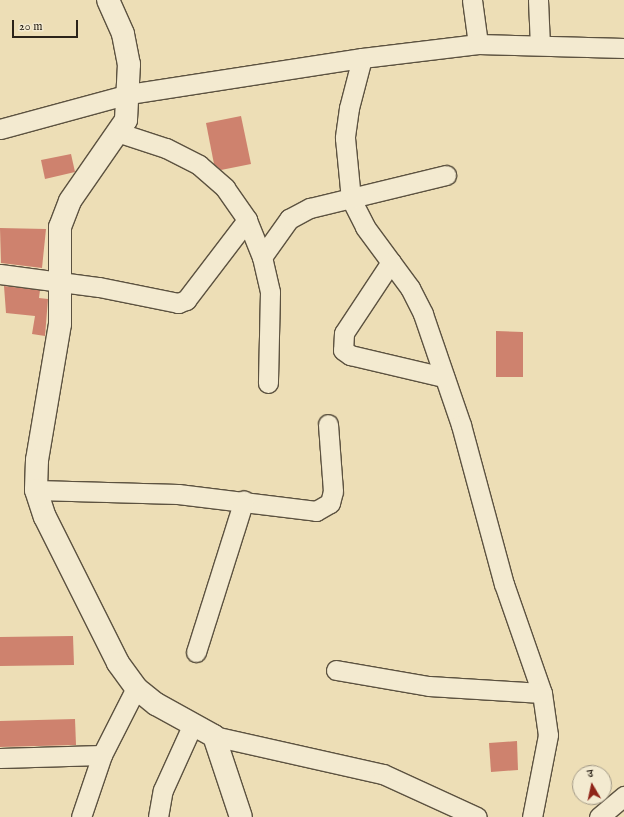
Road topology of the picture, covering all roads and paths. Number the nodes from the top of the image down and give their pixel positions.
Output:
1 (108, 0) edge
2 (472, 0) edge
3 (538, 0) edge
4 (478, 44) junction
5 (540, 45) junction
6 (624, 48) edge
7 (362, 58) junction
8 (126, 113) junction
9 (0, 129) edge
10 (446, 175) dead end
11 (351, 199) junction
12 (247, 220) junction
13 (262, 256) junction
14 (391, 262) junction
15 (0, 274) edge
16 (60, 281) junction
17 (444, 377) junction
18 (268, 383) dead end
19 (328, 424) dead end
20 (36, 490) junction
21 (244, 500) junction
22 (196, 652) dead end
23 (336, 670) dead end
24 (136, 688) junction
25 (542, 693) junction
26 (193, 724) junction
27 (214, 736) junction
28 (102, 755) junction
29 (0, 758) edge
30 (624, 796) edge
31 (81, 817) edge
32 (158, 817) edge
33 (242, 817) edge
34 (477, 817) edge
35 (532, 817) edge
36 (599, 817) edge

1 - 8 street
2 - 4 street
3 - 5 street
4 - 5 street
4 - 7 street
5 - 6 street
7 - 8 street
7 - 11 street
8 - 9 street
8 - 12 street
8 - 16 street
10 - 11 street
11 - 13 street
11 - 14 street
12 - 13 street
12 - 16 street
13 - 18 street
14 - 17 street
14 - 17 street
15 - 16 street
16 - 20 street
17 - 25 street
19 - 21 street
20 - 21 street
20 - 24 street
21 - 22 street
23 - 25 street
24 - 26 street
24 - 28 street
25 - 35 street
26 - 27 street
26 - 32 street
27 - 33 street
27 - 34 street
28 - 29 street
28 - 31 street
30 - 36 street

